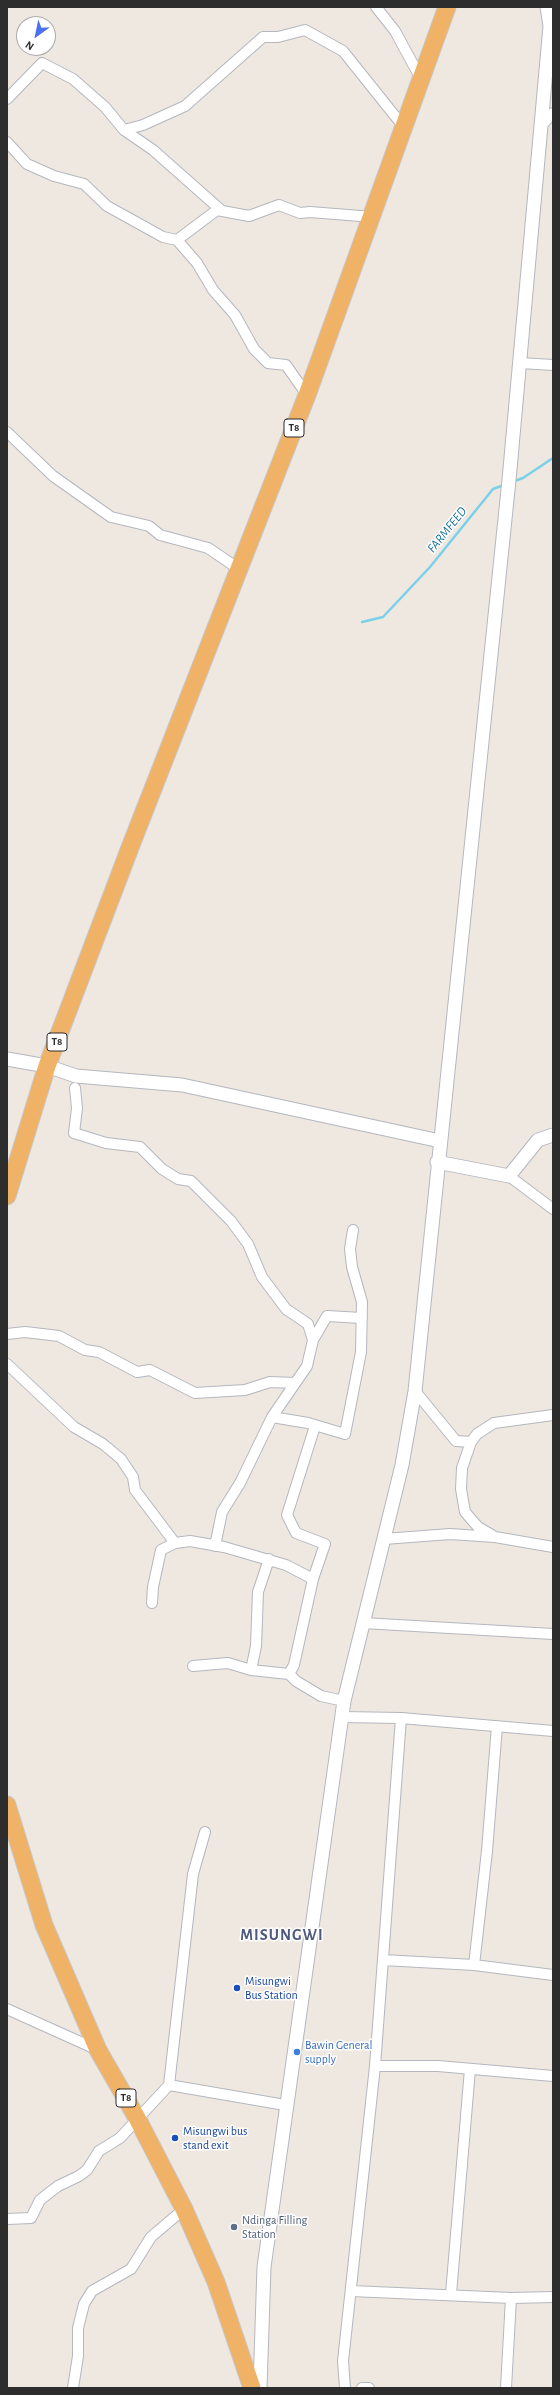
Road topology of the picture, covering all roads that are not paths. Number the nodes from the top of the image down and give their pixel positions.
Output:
1 (376, 7) edge
2 (447, 7) edge
3 (547, 7) edge
4 (421, 79) junction
5 (7, 99) edge
6 (553, 113) edge
7 (403, 126) junction
8 (541, 126) junction
9 (124, 130) junction
10 (7, 142) edge
11 (222, 211) junction
12 (373, 217) junction
13 (177, 240) junction
14 (520, 363) junction
15 (553, 365) edge
16 (307, 395) junction
17 (7, 432) edge
18 (239, 569) junction
19 (7, 1059) edge
20 (47, 1066) junction
21 (75, 1088) dead end
22 (553, 1135) edge
23 (440, 1141) junction
24 (438, 1162) junction
25 (509, 1176) junction
26 (7, 1196) edge
27 (553, 1209) edge
28 (353, 1230) dead end
29 (362, 1318) junction
30 (7, 1334) edge
31 (313, 1340) junction
32 (7, 1364) edge
33 (295, 1383) junction
34 (415, 1391) junction
35 (553, 1415) edge
36 (272, 1418) junction
37 (315, 1426) junction
38 (471, 1442) junction
39 (495, 1536) junction
40 (384, 1539) junction
41 (175, 1543) junction
42 (215, 1546) junction
43 (553, 1547) edge
44 (269, 1559) junction
45 (313, 1579) junction
46 (152, 1603) dead end
47 (363, 1623) junction
48 (553, 1634) edge
49 (193, 1666) dead end
50 (252, 1670) junction
51 (289, 1674) junction
52 (344, 1701) junction
53 (342, 1717) junction
54 (401, 1718) junction
55 (497, 1726) junction
56 (553, 1731) edge
57 (7, 1805) edge
58 (205, 1832) dead end
59 (383, 1960) junction
60 (474, 1965) junction
61 (553, 1975) edge
62 (7, 2009) edge
63 (98, 2050) junction
64 (376, 2066) junction
65 (470, 2069) junction
66 (553, 2076) edge
67 (169, 2085) junction
68 (285, 2105) junction
69 (137, 2118) junction
70 (184, 2209) junction
71 (7, 2219) edge
72 (351, 2291) junction
73 (451, 2294) junction
74 (553, 2297) edge
75 (511, 2298) junction
76 (73, 2388) edge
77 (252, 2388) edge
78 (260, 2388) edge
79 (345, 2388) edge
80 (362, 2388) edge
81 (369, 2388) edge
82 (506, 2388) edge

1 - 4 street
2 - 4 highway, T8
3 - 8 street
4 - 7 highway, T8
5 - 9 street
6 - 8 street
7 - 9 street
7 - 12 highway, T8
8 - 14 street
9 - 11 street
10 - 13 street
11 - 12 street
11 - 13 street
12 - 16 highway, T8
13 - 16 street
14 - 15 street
14 - 23 street
16 - 18 highway, T8
17 - 18 street
18 - 20 highway, T8
19 - 20 street
20 - 23 street
20 - 26 highway, T8
21 - 31 street
22 - 25 street
23 - 24 street
24 - 25 street
24 - 34 street
25 - 27 street
28 - 29 street
29 - 31 street
29 - 37 street
30 - 33 street
31 - 33 street
32 - 41 street
33 - 36 street
34 - 38 street
34 - 40 street
35 - 38 street
36 - 37 street
36 - 42 street
37 - 45 street
38 - 39 street
39 - 40 street
39 - 43 street
40 - 47 street
41 - 42 street
41 - 46 street
42 - 44 street
44 - 45 street
44 - 50 street
45 - 51 street
47 - 48 street
47 - 52 street
49 - 50 street
50 - 51 street
51 - 52 street
52 - 53 street
53 - 54 street
53 - 68 street
54 - 55 street
54 - 59 street
55 - 56 street
55 - 60 street
57 - 63 highway, T8
58 - 67 street
59 - 60 street
59 - 64 street
60 - 61 street
62 - 63 street
63 - 69 highway, T8
64 - 65 street
64 - 72 street
65 - 66 street
65 - 73 street
67 - 68 street
67 - 69 street
68 - 78 street
69 - 70 highway, T8
69 - 71 street
70 - 76 street
70 - 77 highway, T8
72 - 73 street
72 - 79 street
73 - 75 street
74 - 75 street
75 - 82 street
80 - 81 street

